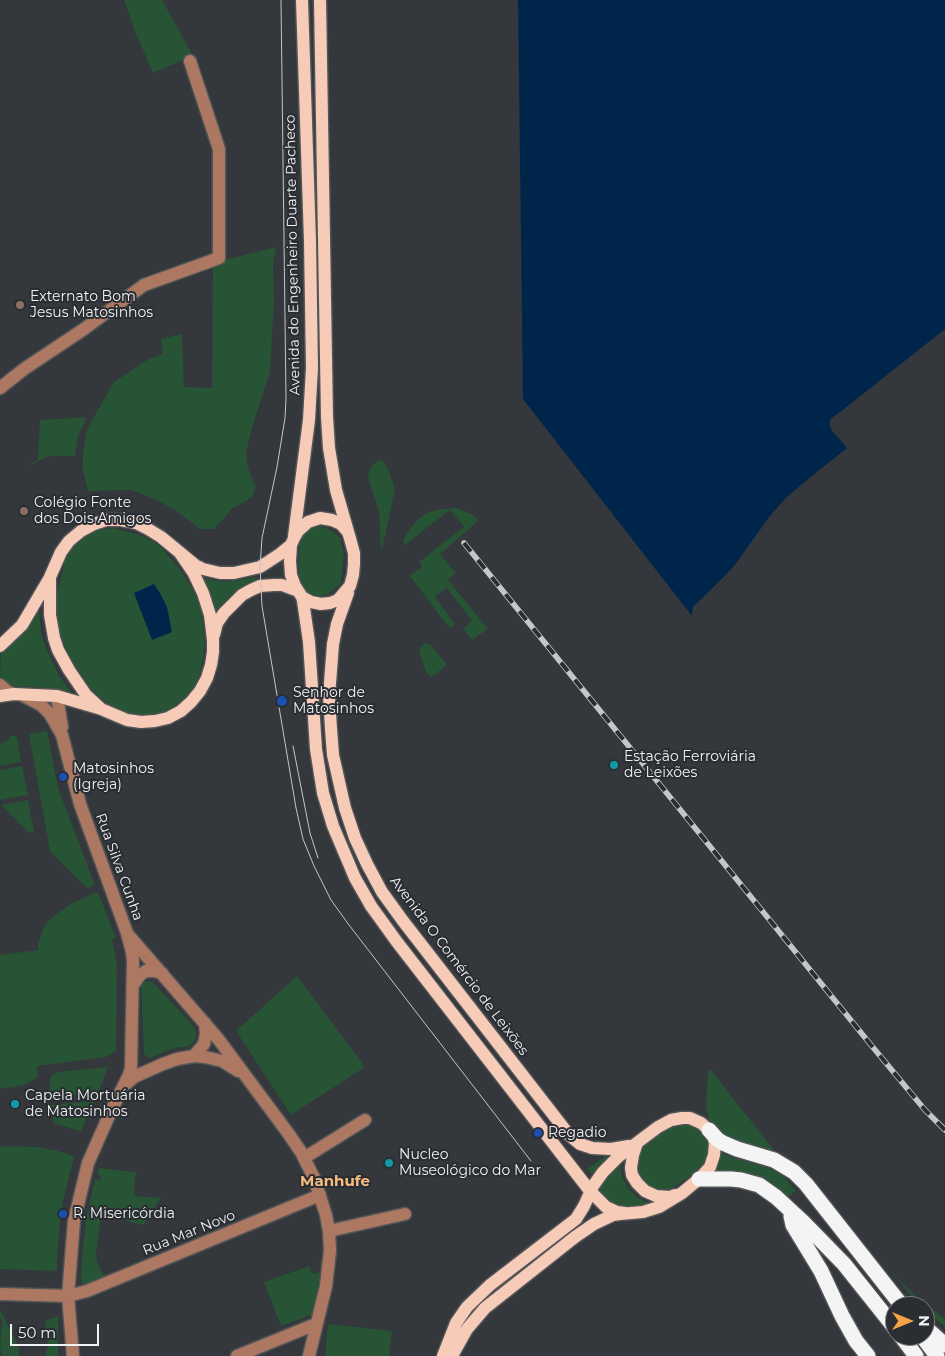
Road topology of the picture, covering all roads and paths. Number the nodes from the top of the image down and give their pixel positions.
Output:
1 (302, 0) edge
2 (320, 0) edge
3 (190, 61) dead end
4 (0, 388) edge
5 (348, 532) junction
6 (292, 541) junction
7 (180, 553) junction
8 (50, 577) junction
9 (350, 586) junction
10 (300, 594) junction
11 (213, 640) junction
12 (0, 646) edge
13 (0, 685) edge
14 (18, 694) junction
15 (0, 696) edge
16 (56, 696) junction
17 (101, 709) junction
18 (67, 754) junction
19 (127, 933) junction
20 (162, 973) junction
21 (133, 985) junction
22 (204, 1023) junction
23 (194, 1056) junction
24 (245, 1076) junction
25 (124, 1086) junction
26 (365, 1120) dead end
27 (708, 1130) junction
28 (637, 1143) junction
29 (304, 1158) junction
30 (576, 1172) junction
31 (699, 1179) junction
32 (590, 1191) junction
33 (682, 1193) junction
34 (320, 1195) junction
35 (584, 1206) junction
36 (790, 1210) junction
37 (629, 1213) junction
38 (405, 1214) dead end
39 (329, 1231) junction
40 (0, 1294) edge
41 (68, 1296) junction
42 (896, 1296) edge
43 (885, 1315) edge
44 (316, 1324) junction
45 (935, 1336) edge
46 (945, 1345) edge
47 (73, 1356) edge
48 (237, 1356) edge
49 (309, 1356) edge
50 (443, 1356) edge
51 (452, 1356) edge
52 (868, 1356) edge

1 - 6 main road, Avenida do Engenheiro Duarte Pacheco
2 - 5 main road
3 - 4 street
5 - 6 main road
5 - 9 main road
6 - 7 main road
6 - 10 main road
7 - 8 main road
7 - 11 main road
8 - 12 main road
8 - 17 main road
9 - 10 main road
9 - 28 main road, Avenida O Comércio de Leixões
10 - 11 main road
10 - 30 main road
11 - 17 main road
13 - 14 street, Rua Silva Cunha
14 - 15 main road
14 - 16 main road
14 - 18 street, Rua Silva Cunha
16 - 17 main road
16 - 18 street, Rua Silva Cunha
18 - 19 street, Rua Silva Cunha
19 - 20 street
19 - 21 street
20 - 21 street
20 - 22 street
21 - 25 street
22 - 23 street
22 - 24 street
23 - 24 street
23 - 25 street
24 - 29 street
25 - 41 street
26 - 29 street
27 - 28 main road, Avenida O Comércio de Leixões
27 - 31 main road
27 - 42 highway
28 - 32 main road, Avenida O Comércio de Leixões
28 - 33 main road
29 - 34 street
30 - 32 main road
30 - 35 main road
31 - 33 main road
31 - 36 highway
32 - 35 main road, Avenida O Comércio de Leixões
32 - 37 main road
33 - 37 main road
34 - 39 street
34 - 41 street, Rua Mar Novo
35 - 50 main road, Avenida O Comércio de Leixões
36 - 43 highway
36 - 52 highway
37 - 51 main road
38 - 39 street
39 - 44 street
40 - 41 street, Rua Mar Novo
41 - 47 street
44 - 48 street
44 - 49 street
45 - 46 highway

